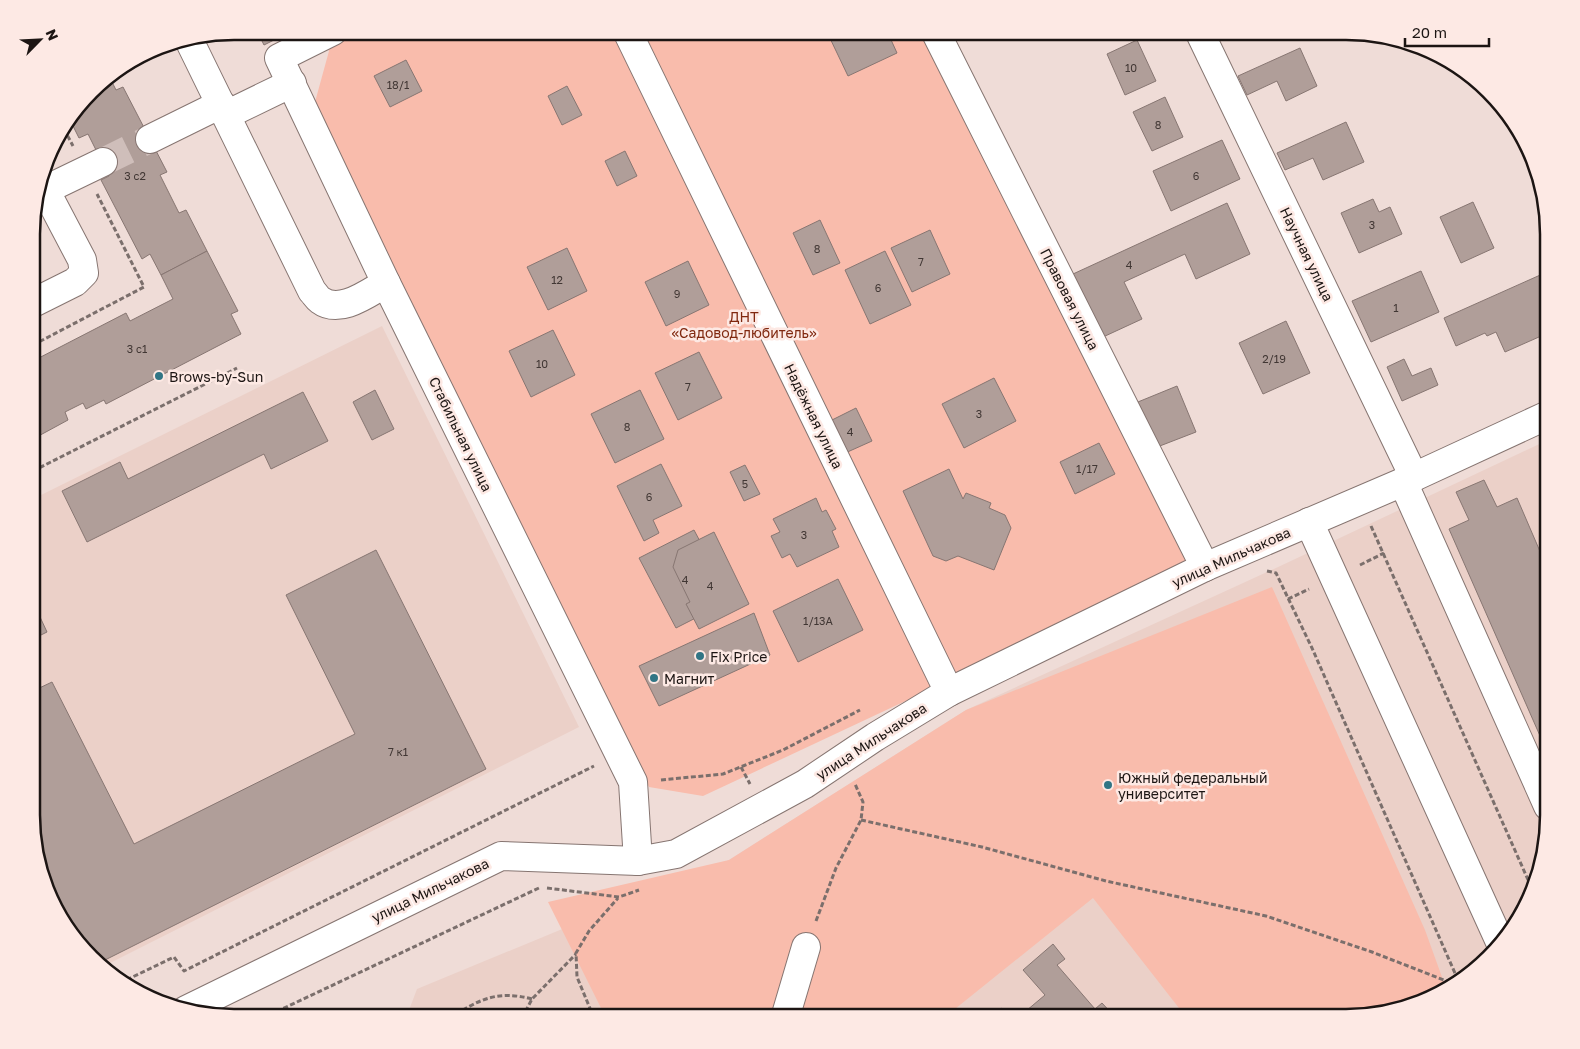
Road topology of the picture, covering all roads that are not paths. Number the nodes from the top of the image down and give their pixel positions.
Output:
1 (310, 40) edge
2 (630, 40) edge
3 (940, 40) edge
4 (1203, 40) edge
5 (192, 45) edge
6 (292, 83) junction
7 (224, 110) junction
8 (150, 139) tunnel mouth
9 (103, 162) tunnel mouth
10 (47, 184) edge
11 (45, 191) edge
12 (386, 284) junction
13 (40, 300) edge
14 (1540, 419) edge
15 (1409, 480) junction
16 (1309, 522) junction
17 (1205, 567) junction
18 (949, 692) junction
19 (1540, 787) edge
20 (638, 861) junction
21 (1497, 936) edge
22 (806, 947) road end
23 (196, 1005) edge
24 (788, 1009) edge

1 - 6 street, Стабильная улица
2 - 18 street, Надёжная улица
3 - 17 street, Правовая улица
4 - 15 street, Научная улица
5 - 7 street
6 - 7 street
6 - 12 street, Стабильная улица
7 - 8 street
7 - 12 street
9 - 10 street
11 - 13 street
12 - 20 street, Стабильная улица
14 - 15 street, улица Мильчакова
15 - 16 street, улица Мильчакова
15 - 19 street, Научная улица
16 - 17 street, улица Мильчакова
16 - 21 street
17 - 18 street, улица Мильчакова
18 - 20 street, улица Мильчакова
20 - 23 street, улица Мильчакова
22 - 24 street

